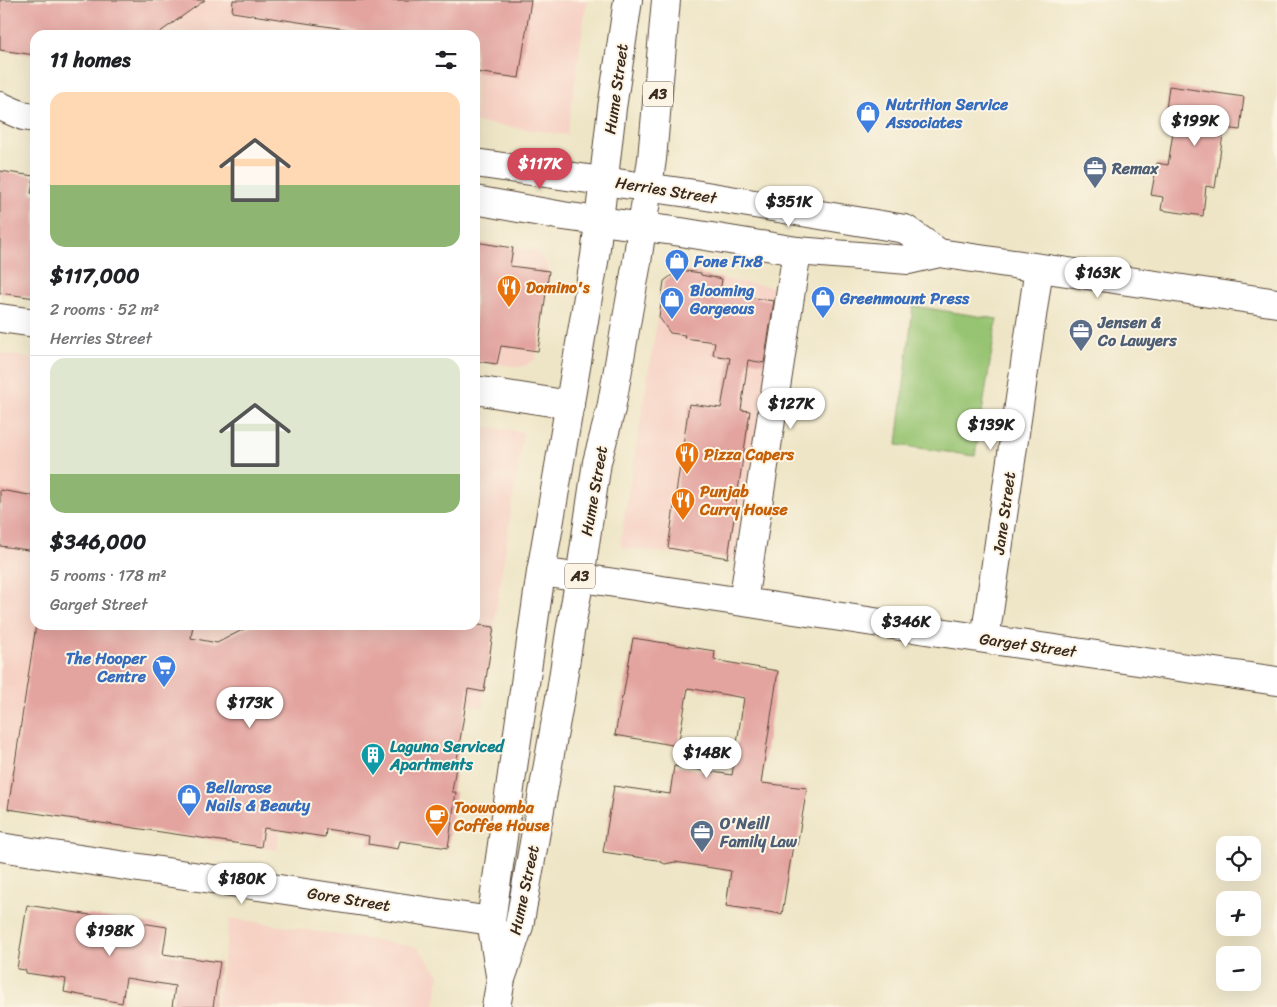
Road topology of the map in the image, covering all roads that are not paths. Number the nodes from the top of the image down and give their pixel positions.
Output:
1 (628, 0) edge
2 (666, 0) edge
3 (480, 164) edge
4 (604, 181) junction
5 (649, 187) junction
6 (480, 201) edge
7 (599, 221) junction
8 (642, 227) junction
9 (797, 251) junction
10 (939, 253) junction
11 (1040, 268) junction
12 (1273, 303) edge
13 (0, 318) edge
14 (30, 322) edge
15 (480, 391) edge
16 (570, 405) junction
17 (541, 572) junction
18 (580, 578) junction
19 (743, 602) junction
20 (985, 639) junction
21 (1277, 681) edge
22 (0, 846) edge
23 (490, 921) junction
24 (500, 979) junction
25 (496, 1007) edge

1 - 4 main road, Hume Street / A3
2 - 5 main road, Hume Street / A3
3 - 4 main road, Herries Street
4 - 5 main road, Herries Street
4 - 7 main road, Hume Street / A3
5 - 8 main road, Hume Street / A3
5 - 10 main road, Herries Street
6 - 7 main road, Herries Street
7 - 8 main road, Herries Street
7 - 16 main road, Hume Street / A3
8 - 9 main road, Herries Street
8 - 18 main road, Hume Street / A3
9 - 10 main road, Herries Street
9 - 19 main road
10 - 11 main road, Herries Street
11 - 12 main road, Herries Street
11 - 20 main road, Jane Street
13 - 14 main road
15 - 16 main road
16 - 17 main road, Hume Street / A3
17 - 18 main road, Garget Street
17 - 23 main road, Hume Street / A3
18 - 19 main road, Garget Street
18 - 24 main road, Hume Street / A3
19 - 20 main road, Garget Street
20 - 21 main road, Garget Street
22 - 23 main road, Gore Street
23 - 24 main road, Hume Street / A3
24 - 25 main road, Hume Street / A3

